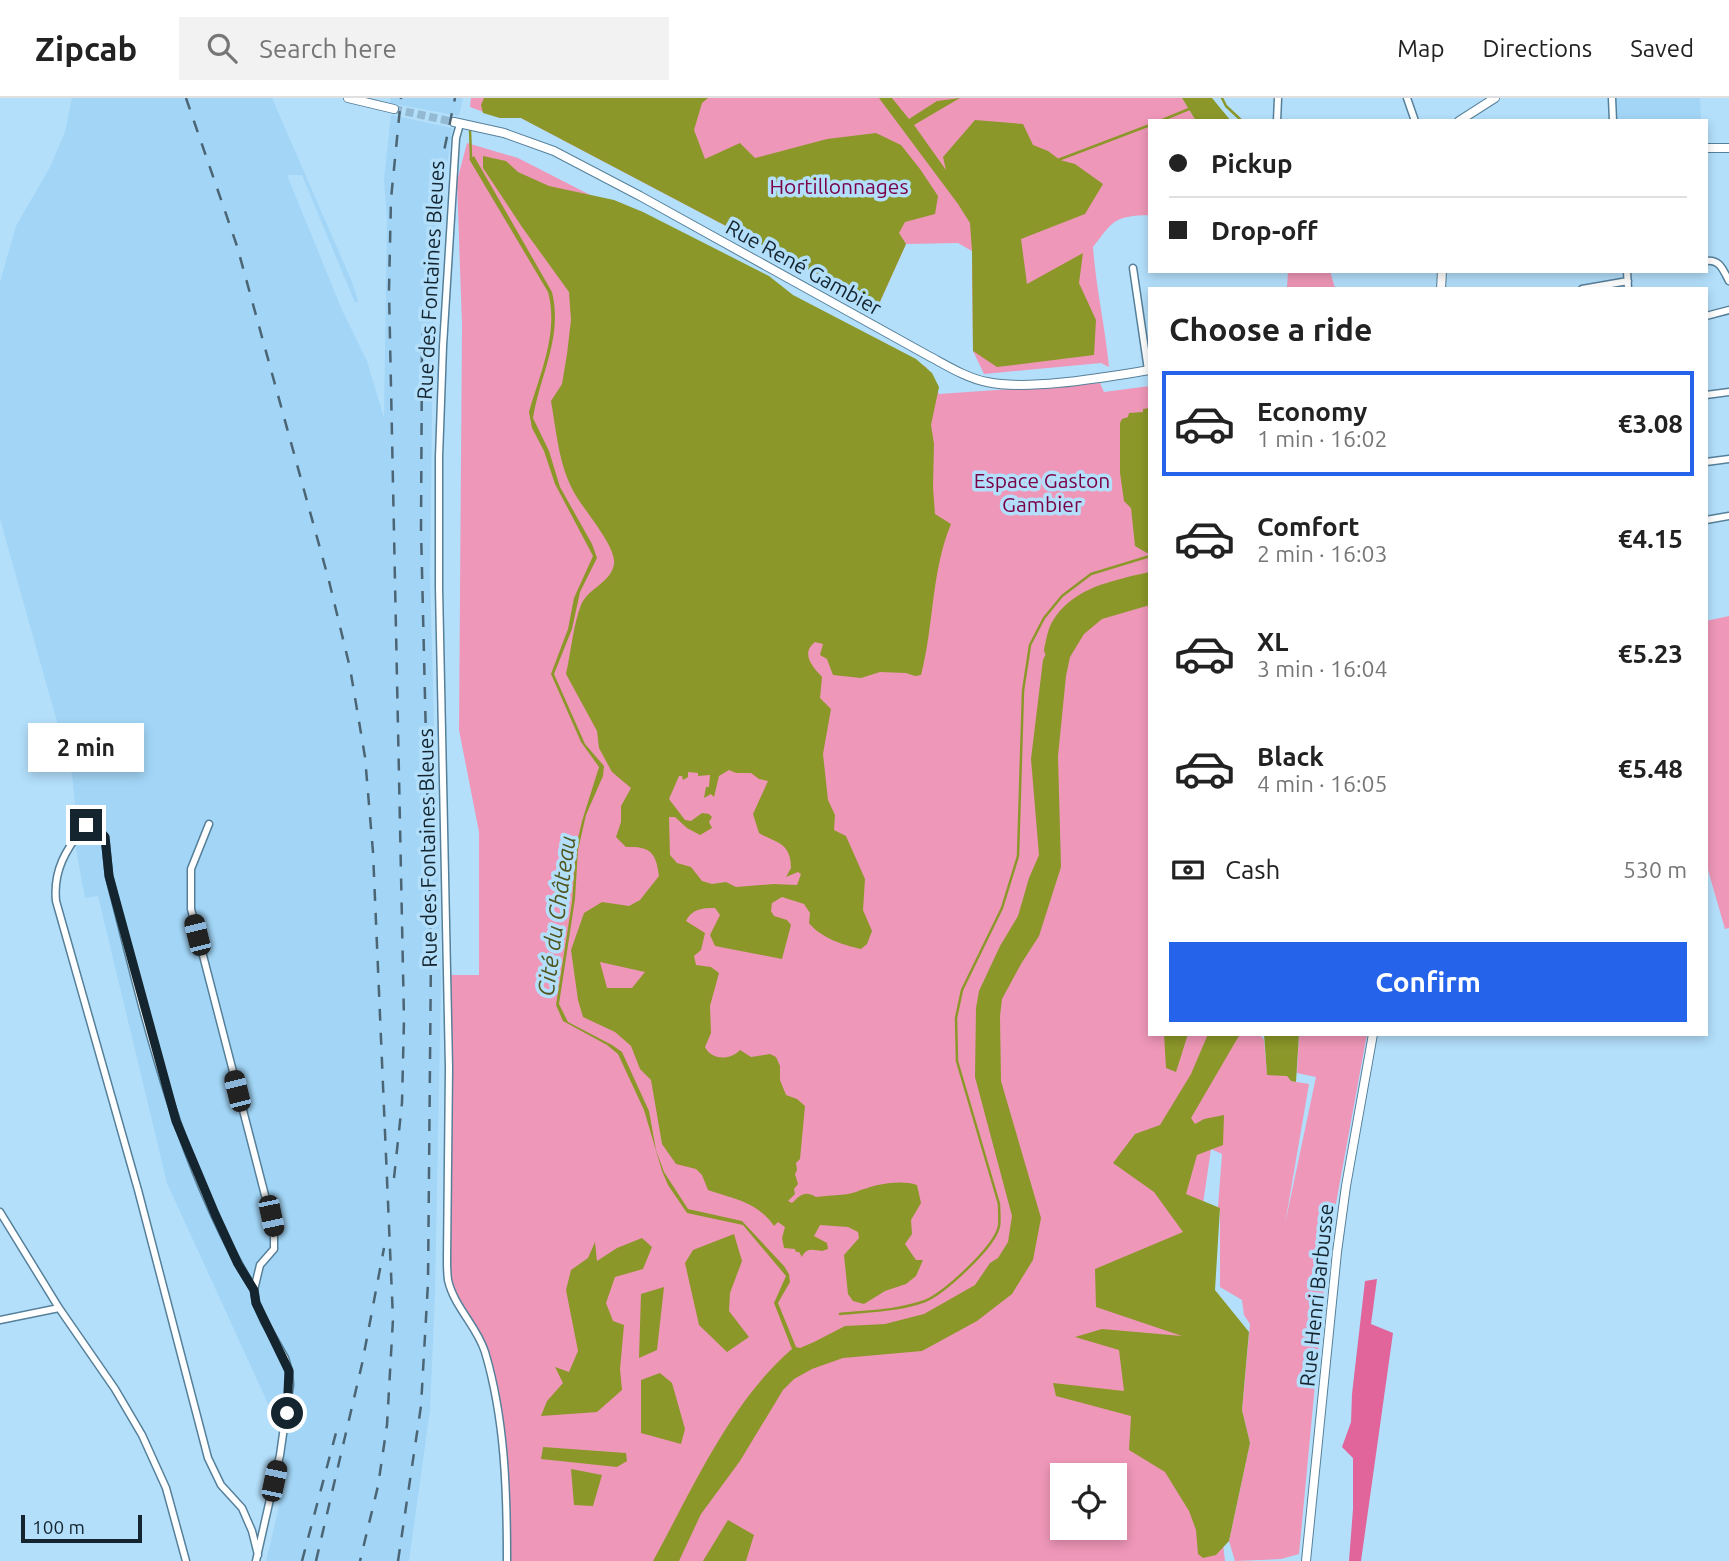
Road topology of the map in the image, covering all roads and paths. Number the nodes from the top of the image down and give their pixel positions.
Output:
1 (350, 98) edge
2 (1278, 98) edge
3 (1408, 98) edge
4 (1495, 98) edge
5 (1612, 98) edge
6 (394, 108) tunnel mouth
7 (1276, 119) edge
8 (1414, 119) edge
9 (1462, 119) edge
10 (1613, 119) edge
11 (457, 123) joint
12 (1708, 148) edge
13 (1729, 148) edge
14 (1708, 261) edge
15 (1133, 268) dead end
16 (1729, 281) edge
17 (1628, 285) edge
18 (1605, 287) edge
19 (1729, 310) edge
20 (1708, 315) edge
21 (1148, 364) edge
22 (1148, 370) edge
23 (1729, 392) edge
24 (1708, 395) edge
25 (1729, 458) edge
26 (1708, 462) edge
27 (1729, 516) edge
28 (1708, 520) edge
29 (209, 824) dead end
30 (1373, 1036) edge
31 (0, 1212) edge
32 (254, 1290) junction
33 (59, 1308) junction
34 (0, 1320) edge
35 (257, 1558) edge
36 (186, 1561) edge
37 (507, 1561) edge
38 (1306, 1561) edge

1 - 6 street
2 - 7 street
3 - 8 street
4 - 9 street
5 - 10 street
11 - 22 street, Rue René Gambier
11 - 37 street, Rue des Fontaines Bleues
12 - 13 street
14 - 16 street
15 - 21 street
17 - 18 street
19 - 20 street
23 - 24 street
25 - 26 street
27 - 28 street
29 - 32 street
30 - 38 street, Rue Henri Barbusse
31 - 33 street
32 - 35 street
32 - 35 street
33 - 34 street
33 - 36 street

